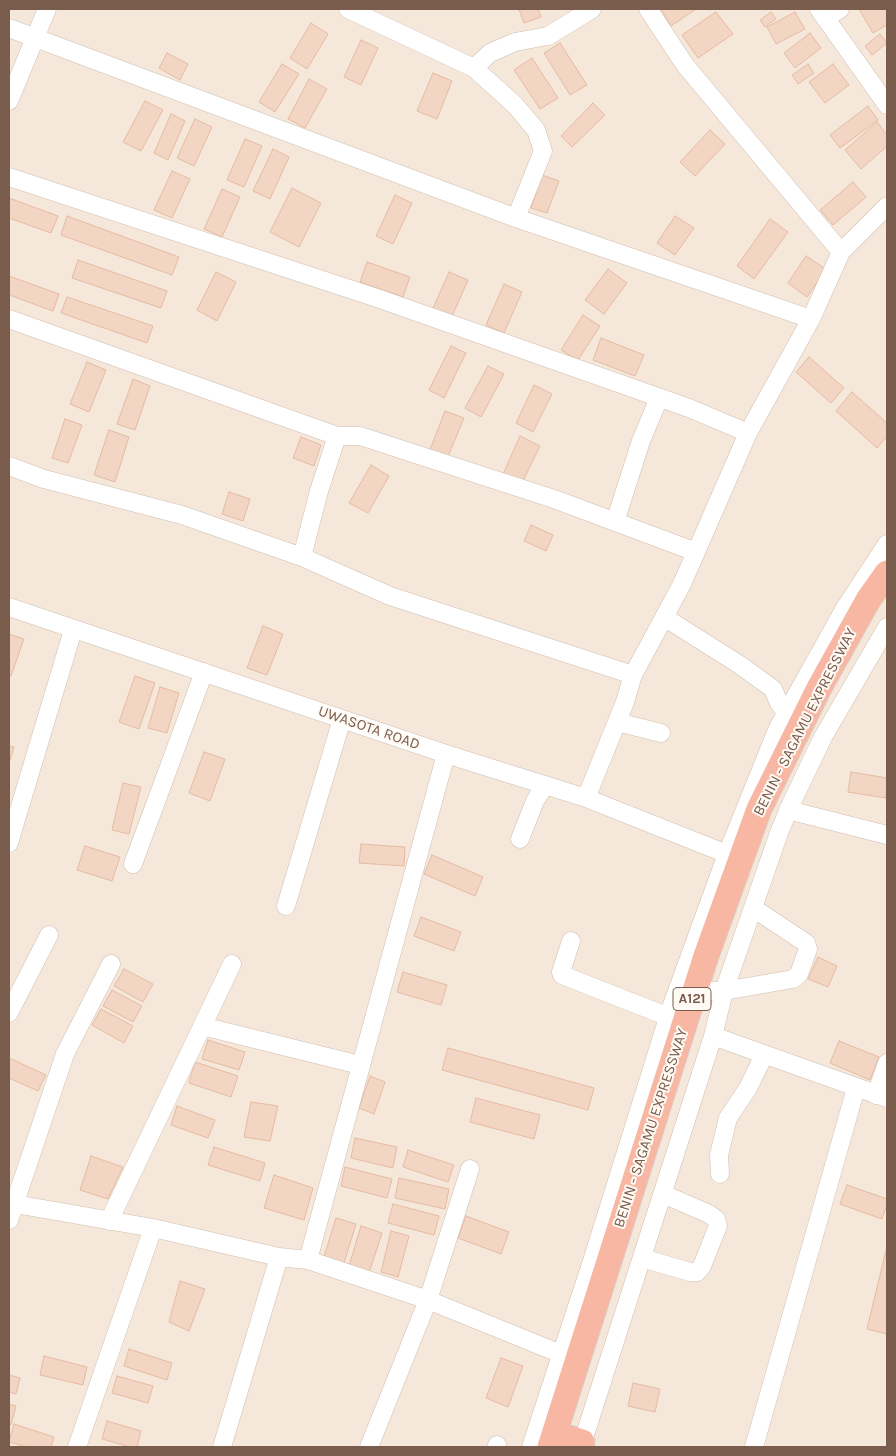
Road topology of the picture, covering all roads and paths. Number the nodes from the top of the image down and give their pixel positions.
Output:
1 (47, 9) edge
2 (348, 9) edge
3 (592, 9) edge
4 (648, 9) edge
5 (828, 12) edge
6 (9, 28) edge
7 (35, 37) junction
8 (474, 68) junction
9 (9, 101) edge
10 (887, 105) edge
11 (9, 178) edge
12 (887, 206) edge
13 (516, 218) junction
14 (841, 252) junction
15 (9, 319) edge
16 (811, 319) junction
17 (659, 398) junction
18 (748, 433) junction
19 (337, 436) junction
20 (9, 466) edge
21 (614, 522) junction
22 (887, 544) edge
23 (696, 552) junction
24 (302, 556) junction
25 (887, 574) edge
26 (887, 602) edge
27 (9, 607) edge
28 (664, 617) junction
29 (887, 627) edge
30 (72, 630) junction
31 (204, 672) junction
32 (633, 675) junction
33 (786, 712) junction
34 (342, 718) junction
35 (617, 722) junction
36 (661, 733) dead end
37 (446, 754) junction
38 (545, 785) junction
39 (586, 798) junction
40 (788, 810) junction
41 (887, 835) edge
42 (520, 839) dead end
43 (9, 843) edge
44 (726, 854) junction
45 (133, 864) dead end
46 (286, 906) dead end
47 (753, 908) junction
48 (50, 935) dead end
49 (571, 941) dead end
50 (112, 964) dead end
51 (232, 964) dead end
52 (717, 991) junction
53 (9, 1013) edge
54 (668, 1016) junction
55 (202, 1026) junction
56 (713, 1036) junction
57 (764, 1055) junction
58 (887, 1063) edge
59 (360, 1065) junction
60 (856, 1088) junction
61 (882, 1097) edge
62 (470, 1169) dead end
63 (720, 1174) dead end
64 (663, 1194) junction
65 (10, 1209) edge
66 (109, 1221) junction
67 (153, 1228) junction
68 (279, 1257) junction
69 (642, 1258) junction
70 (308, 1260) junction
71 (428, 1300) junction
72 (561, 1354) junction
73 (570, 1444) edge
74 (77, 1447) edge
75 (222, 1447) edge
76 (368, 1447) edge
77 (531, 1447) edge
78 (754, 1447) edge

1 - 7 street
2 - 8 street
3 - 8 street
4 - 14 street
5 - 10 street
6 - 7 street
7 - 9 street
7 - 13 street
8 - 13 street
11 - 17 street
12 - 14 street
13 - 16 street
14 - 16 street
15 - 19 street
16 - 18 street
17 - 18 street
17 - 21 street
18 - 23 street
19 - 21 street
19 - 24 street
20 - 24 street
21 - 23 street
22 - 33 street
23 - 28 street
24 - 32 street
25 - 73 highway, BENIN - SAGAMU EXPRESSWAY / A121
26 - 52 highway, A121
27 - 30 street, UWASOTA ROAD
28 - 32 street
28 - 33 street
29 - 40 street
30 - 31 street, UWASOTA ROAD
30 - 43 street
31 - 34 street, UWASOTA ROAD
31 - 45 street
32 - 35 street
33 - 44 street
34 - 37 street, UWASOTA ROAD
34 - 46 street
35 - 36 street
35 - 39 street
37 - 38 street, UWASOTA ROAD
37 - 59 street
38 - 39 street, UWASOTA ROAD
38 - 42 street
39 - 44 street, UWASOTA ROAD
40 - 41 street
40 - 47 street
44 - 54 street
47 - 52 street
47 - 52 street
48 - 53 street
49 - 54 street
50 - 65 street
51 - 55 street
52 - 56 street
52 - 73 highway, A121
54 - 72 street
55 - 59 street
55 - 66 street
56 - 57 street
56 - 64 street
57 - 60 street
57 - 63 street
58 - 61 street
59 - 70 street
60 - 61 street
60 - 78 street
62 - 71 street
64 - 69 street
64 - 69 street
65 - 66 street
66 - 67 street
67 - 68 street
67 - 74 street
68 - 70 street
68 - 75 street
69 - 73 street
70 - 71 street
71 - 72 street
71 - 76 street
72 - 77 street

